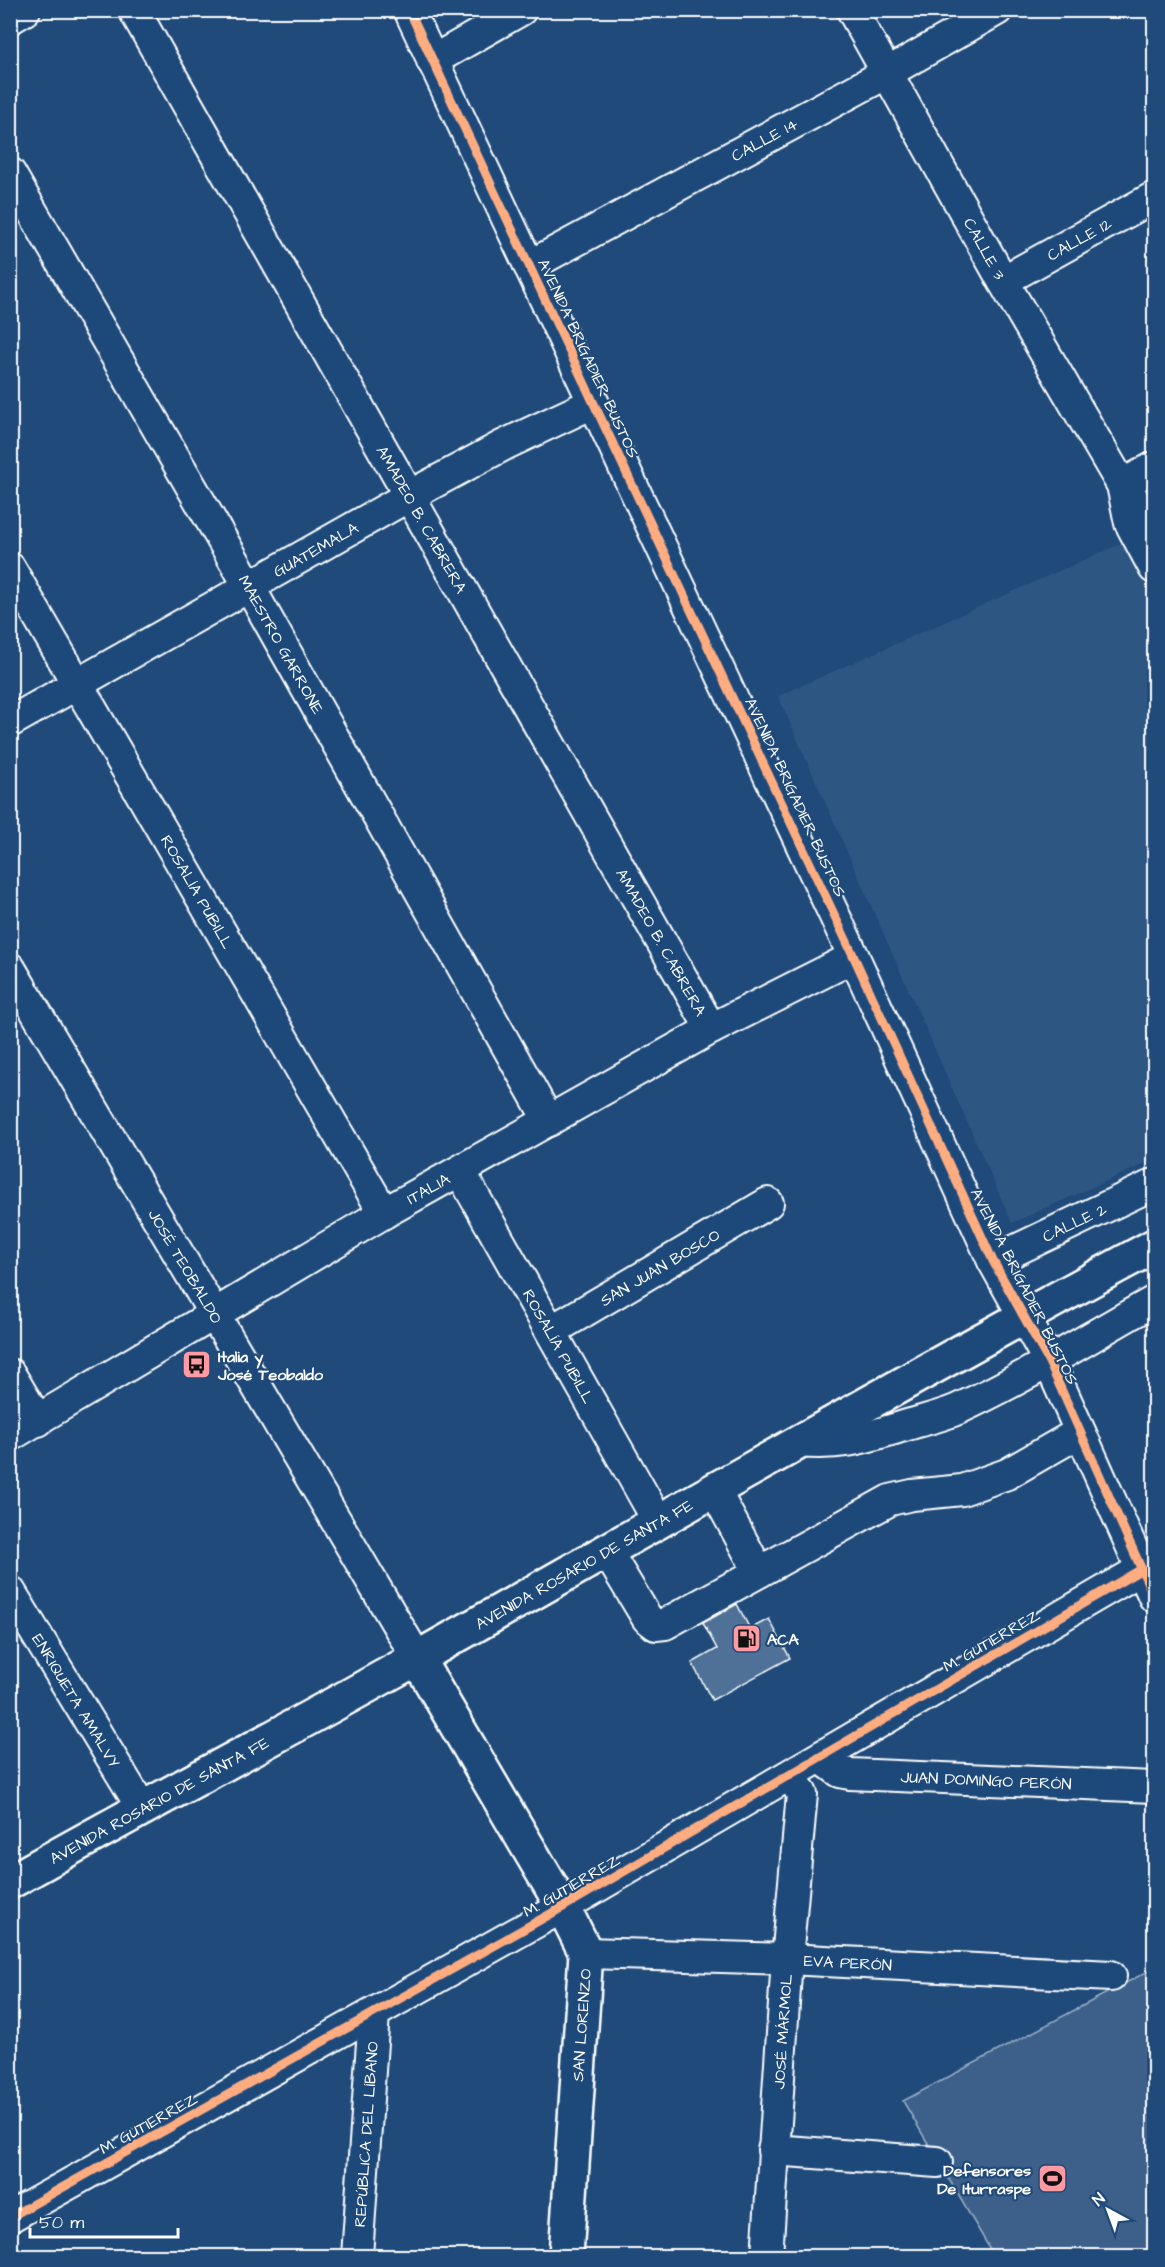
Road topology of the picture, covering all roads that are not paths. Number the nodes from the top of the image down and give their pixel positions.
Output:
1 (25, 10) edge
2 (134, 10) edge
3 (409, 10) edge
4 (521, 10) edge
5 (852, 10) edge
6 (997, 10) edge
7 (10, 19) edge
8 (432, 61) junction
9 (887, 73) junction
10 (10, 172) edge
11 (1155, 197) edge
12 (529, 266) junction
13 (1003, 281) junction
14 (593, 403) junction
15 (1155, 467) edge
16 (1122, 485) junction
17 (410, 496) junction
18 (1155, 529) edge
19 (10, 568) edge
20 (1155, 568) edge
21 (250, 588) junction
22 (78, 684) junction
23 (10, 722) edge
24 (854, 957) junction
25 (10, 968) edge
26 (711, 1029) junction
27 (549, 1121) junction
28 (460, 1170) junction
29 (1155, 1185) edge
30 (768, 1203) dead end
31 (1155, 1207) edge
32 (1097, 1212) junction
33 (384, 1213) junction
34 (1155, 1246) edge
35 (993, 1261) junction
36 (1155, 1302) edge
37 (215, 1315) junction
38 (1024, 1316) junction
39 (551, 1331) junction
40 (1049, 1362) junction
41 (10, 1374) edge
42 (38, 1420) junction
43 (1080, 1432) junction
44 (10, 1436) edge
45 (798, 1442) junction
46 (714, 1489) junction
47 (658, 1521) junction
48 (606, 1550) junction
49 (1142, 1569) junction
50 (759, 1572) junction
51 (10, 1591) edge
52 (1155, 1597) edge
53 (417, 1658) junction
54 (821, 1758) junction
55 (791, 1775) junction
56 (1155, 1787) edge
57 (142, 1808) junction
58 (10, 1882) edge
59 (563, 1907) junction
60 (586, 1953) junction
61 (787, 1959) junction
62 (1111, 1976) dead end
63 (374, 2014) junction
64 (773, 2150) junction
65 (937, 2162) dead end
66 (10, 2217) edge
67 (357, 2256) edge
68 (566, 2256) edge
69 (767, 2256) edge

1 - 7 street
2 - 17 street, AMADEO B. CABRERA
3 - 8 street, AVENIDA BRIGADIER BUSTOS
4 - 8 street
5 - 9 street, CALLE 3
6 - 9 street, CALLE 14
8 - 12 street, AVENIDA BRIGADIER BUSTOS
9 - 12 street, CALLE 14
9 - 13 street, CALLE 3
10 - 21 street, MAESTRO GARRONE
11 - 13 street, CALLE 12
12 - 14 street, AVENIDA BRIGADIER BUSTOS
13 - 16 street, CALLE 3
14 - 17 street, GUATEMALA
14 - 24 street, AVENIDA BRIGADIER BUSTOS
15 - 16 street
16 - 18 street, CALLE 3
16 - 20 street, CALLE 3
17 - 21 street, GUATEMALA
17 - 26 street, AMADEO B. CABRERA
19 - 22 street, ROSALÍA PUBILL
21 - 22 street, GUATEMALA
21 - 27 street, MAESTRO GARRONE
22 - 23 street, GUATEMALA
22 - 33 street, ROSALÍA PUBILL
24 - 26 street, ITALIA
24 - 35 street, AVENIDA BRIGADIER BUSTOS
25 - 37 street, JOSÉ TEOBALDO
26 - 27 street, ITALIA
27 - 28 street, ITALIA
28 - 33 street, ITALIA
28 - 39 street, ROSALÍA PUBILL
29 - 32 street, CALLE 2
30 - 39 street, SAN JUAN BOSCO
31 - 32 street
32 - 35 street, CALLE 2
33 - 37 street, ITALIA
34 - 38 main road, AVENIDA ROSARIO DE SANTA FE
35 - 38 street, AVENIDA BRIGADIER BUSTOS
36 - 40 street
37 - 42 street, ITALIA
37 - 53 street, JOSÉ TEOBALDO
38 - 40 street, AVENIDA BRIGADIER BUSTOS
38 - 45 main road, AVENIDA ROSARIO DE SANTA FE
39 - 47 street, ROSALÍA PUBILL
40 - 43 street, AVENIDA BRIGADIER BUSTOS
40 - 45 street
41 - 42 street
42 - 44 street, ITALIA
43 - 49 street, AVENIDA BRIGADIER BUSTOS
43 - 50 street
45 - 46 main road, AVENIDA ROSARIO DE SANTA FE
46 - 47 main road, AVENIDA ROSARIO DE SANTA FE
46 - 50 street
47 - 48 main road, AVENIDA ROSARIO DE SANTA FE
48 - 50 street
48 - 53 main road, AVENIDA ROSARIO DE SANTA FE
49 - 52 street, AVENIDA BRIGADIER BUSTOS
49 - 54 street, M. GUTIERREZ
51 - 57 street, ENRIQUETA AMALVY
53 - 57 main road, AVENIDA ROSARIO DE SANTA FE
53 - 59 main road, SAN LORENZO
54 - 55 street, M. GUTIERREZ
54 - 56 street, JUAN DOMINGO PERÓN
55 - 59 street, M. GUTIERREZ
55 - 61 street, JOSÉ MÁRMOL
57 - 58 main road, AVENIDA ROSARIO DE SANTA FE
59 - 60 main road, SAN LORENZO
59 - 63 street, M. GUTIERREZ
60 - 61 street, EVA PERÓN
60 - 68 main road, SAN LORENZO
61 - 62 street, EVA PERÓN
61 - 64 street, JOSÉ MÁRMOL
63 - 66 street, M. GUTIERREZ
63 - 67 street, REPÚBLICA DEL LÍBANO
64 - 65 street
64 - 69 street, JOSÉ MÁRMOL

